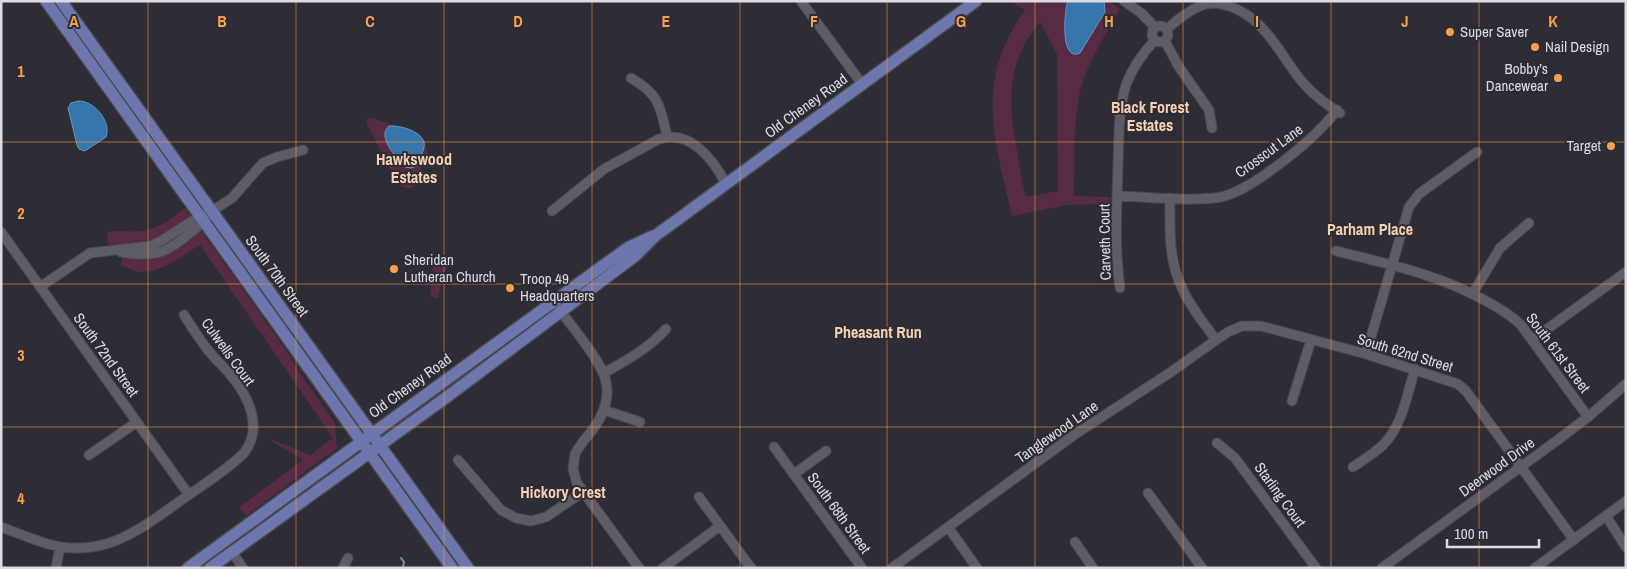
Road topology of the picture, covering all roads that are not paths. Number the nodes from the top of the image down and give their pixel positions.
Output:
1 (46, 1) edge
2 (62, 1) edge
3 (801, 1) edge
4 (976, 1) edge
5 (1124, 1) edge
6 (1155, 27) junction
7 (1167, 29) junction
8 (1155, 40) junction
9 (1165, 41) junction
10 (631, 78) dead end
11 (862, 84) junction
12 (1212, 128) dead end
13 (667, 136) junction
14 (303, 150) dead end
15 (1477, 152) dead end
16 (726, 184) junction
17 (1117, 196) junction
18 (1170, 198) junction
19 (552, 211) dead end
20 (212, 212) junction
21 (202, 219) junction
22 (1529, 223) dead end
23 (1, 232) edge
24 (1336, 252) dead end
25 (1391, 265) junction
26 (1623, 274) edge
27 (40, 286) junction
28 (1120, 288) dead end
29 (1473, 293) junction
30 (557, 306) junction
31 (184, 315) dead end
32 (1242, 326) joint
33 (666, 329) dead end
34 (1216, 340) junction
35 (1310, 340) junction
36 (1532, 340) junction
37 (1366, 354) junction
38 (1414, 369) junction
39 (604, 373) junction
40 (1626, 384) edge
41 (1292, 401) dead end
42 (604, 410) junction
43 (1588, 417) junction
44 (137, 422) junction
45 (640, 422) dead end
46 (371, 434) junction
47 (361, 441) junction
48 (1217, 444) dead end
49 (379, 446) junction
50 (774, 447) dead end
51 (826, 451) dead end
52 (369, 453) junction
53 (89, 456) dead end
54 (458, 460) dead end
55 (1521, 467) junction
56 (1353, 468) dead end
57 (794, 474) junction
58 (583, 492) junction
59 (1148, 493) dead end
60 (189, 495) junction
61 (700, 497) dead end
62 (1626, 501) edge
63 (1606, 516) junction
64 (720, 526) junction
65 (948, 527) junction
66 (1, 528) edge
67 (1574, 540) junction
68 (1075, 542) dead end
69 (60, 546) junction
70 (1626, 546) edge
71 (232, 552) junction
72 (348, 558) dead end
73 (56, 568) edge
74 (188, 568) edge
75 (210, 568) edge
76 (243, 568) edge
77 (343, 568) edge
78 (452, 568) edge
79 (468, 568) edge
80 (639, 568) edge
81 (663, 568) edge
82 (751, 568) edge
83 (862, 568) edge
84 (892, 568) edge
85 (977, 568) edge
86 (1093, 568) edge
87 (1202, 568) edge
88 (1316, 568) edge
89 (1382, 568) edge
90 (1535, 568) edge

1 - 21 main road, South 70th Street
2 - 20 main road, South 70th Street
3 - 11 street
4 - 11 main road, Old Cheney Road
5 - 6 street
6 - 7 street
6 - 8 street
7 - 9 street
7 - 18 street, Crosscut Lane
8 - 9 street
8 - 17 street, Carveth Court
9 - 12 street
10 - 13 street
11 - 16 main road, Old Cheney Road
13 - 16 street
13 - 19 street
14 - 20 street
15 - 25 street
16 - 30 main road, Old Cheney Road
17 - 18 street, Crosscut Lane
17 - 28 street, Carveth Court
18 - 34 street
20 - 21 street
20 - 46 main road, South 70th Street
21 - 27 street
21 - 47 main road, South 70th Street
22 - 29 street
23 - 27 street, South 72nd Street
24 - 25 street, South 61st Street
25 - 29 street, South 61st Street
25 - 37 street
26 - 36 street
27 - 44 street, South 72nd Street
29 - 36 street, South 61st Street
30 - 39 street
30 - 46 main road, Old Cheney Road
30 - 49 main road, Old Cheney Road
31 - 60 street, Culwells Court
32 - 34 street, Tanglewood Lane
32 - 35 street, South 62nd Street
33 - 39 street
34 - 65 street, Tanglewood Lane
35 - 37 street, South 62nd Street
35 - 41 street
36 - 43 street, South 61st Street
37 - 38 street, South 62nd Street
38 - 55 street, South 62nd Street
38 - 56 street
39 - 42 street
40 - 43 street, Deerwood Drive
42 - 45 street
42 - 58 street
43 - 55 street, Deerwood Drive
44 - 53 street
44 - 60 street, South 72nd Street
46 - 47 main road, Old Cheney Road
46 - 49 main road, South 70th Street
47 - 52 main road, South 70th Street
47 - 74 main road, Old Cheney Road
48 - 88 street, Starling Court
49 - 52 main road, Old Cheney Road
49 - 79 main road, South 70th Street
50 - 57 street, South 68th Street
51 - 57 street
52 - 71 main road, Old Cheney Road
52 - 78 main road, South 70th Street
54 - 58 street
55 - 67 street, South 62nd Street
55 - 89 street, Deerwood Drive
57 - 83 street, South 68th Street
58 - 80 street
59 - 87 street
60 - 69 street, Culwells Court
61 - 64 street
62 - 63 street
63 - 67 street
63 - 70 street
64 - 81 street
64 - 82 street
65 - 84 street, Tanglewood Lane
65 - 85 street
66 - 69 street, Culwells Court
67 - 90 street
68 - 86 street
69 - 73 street
71 - 75 main road, Old Cheney Road
71 - 76 street
72 - 77 street

